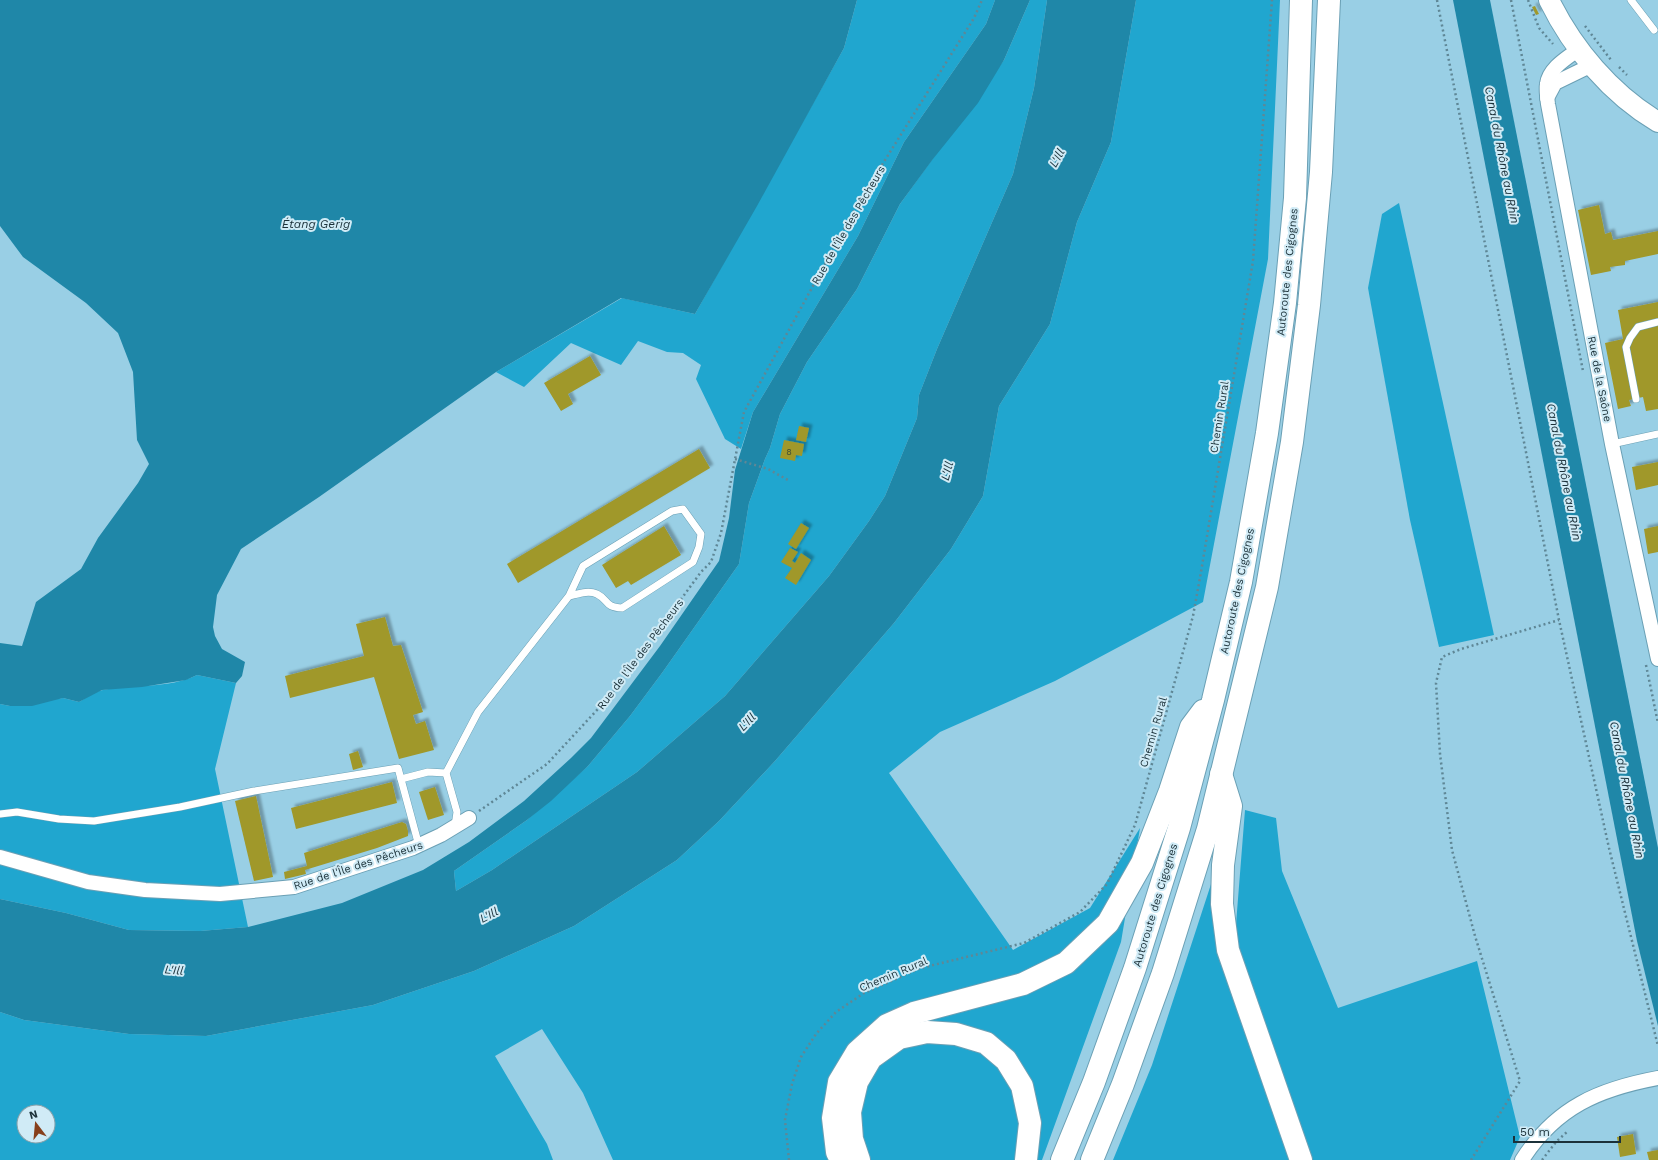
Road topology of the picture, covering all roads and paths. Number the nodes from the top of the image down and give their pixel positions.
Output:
1 (982, 0) edge
2 (1272, 0) edge
3 (1301, 0) edge
4 (1329, 0) edge
5 (1437, 0) edge
6 (1549, 0) edge
7 (1631, 0) edge
8 (1584, 24) dead end
9 (1654, 30) dead end
10 (1579, 49) junction
11 (1612, 61) dead end
12 (1592, 65) junction
13 (1617, 66) dead end
14 (1628, 76) dead end
15 (1547, 98) junction
16 (1658, 122) edge
17 (1658, 322) edge
18 (1636, 399) dead end
19 (1658, 434) edge
20 (1612, 444) junction
21 (735, 459) junction
22 (788, 480) dead end
23 (568, 596) junction
24 (1559, 620) junction
25 (1658, 656) edge
26 (1213, 700) junction
27 (446, 773) junction
28 (1222, 774) junction
29 (401, 779) junction
30 (0, 814) edge
31 (469, 818) joint
32 (456, 826) junction
33 (419, 846) junction
34 (0, 857) edge
35 (1658, 1046) edge
36 (1657, 1078) edge
37 (1570, 1129) dead end
38 (789, 1160) edge
39 (841, 1160) edge
40 (859, 1160) edge
41 (1026, 1160) edge
42 (1062, 1160) edge
43 (1092, 1160) edge
44 (1301, 1160) edge
45 (1471, 1160) edge
46 (1522, 1160) edge
47 (1542, 1160) edge

1 - 21 path, Rue de l'Île des Pêcheurs
2 - 38 path, Chemin Rural
3 - 26 highway, Autoroute des Cigognes
4 - 28 highway
5 - 24 path
6 - 10 main road
7 - 9 lane
8 - 11 path
10 - 12 main road
10 - 15 street, Rue de la Saône
12 - 15 street
12 - 16 main road
13 - 14 path
15 - 20 street, Rue de la Saône
17 - 18 lane
19 - 20 lane
20 - 25 street, Rue de la Saône
21 - 22 path
21 - 31 path, Rue de l'Île des Pêcheurs
23 - 23 lane
23 - 27 lane
24 - 35 path
24 - 45 path
26 - 39 highway
26 - 42 highway, Autoroute des Cigognes
27 - 29 lane
27 - 32 lane
28 - 43 highway
28 - 44 highway
29 - 30 lane
29 - 33 lane
31 - 32 street, Rue de l'Île des Pêcheurs
32 - 33 street, Rue de l'Île des Pêcheurs
33 - 34 street, Rue de l'Île des Pêcheurs
36 - 46 street
37 - 47 path
40 - 41 highway

